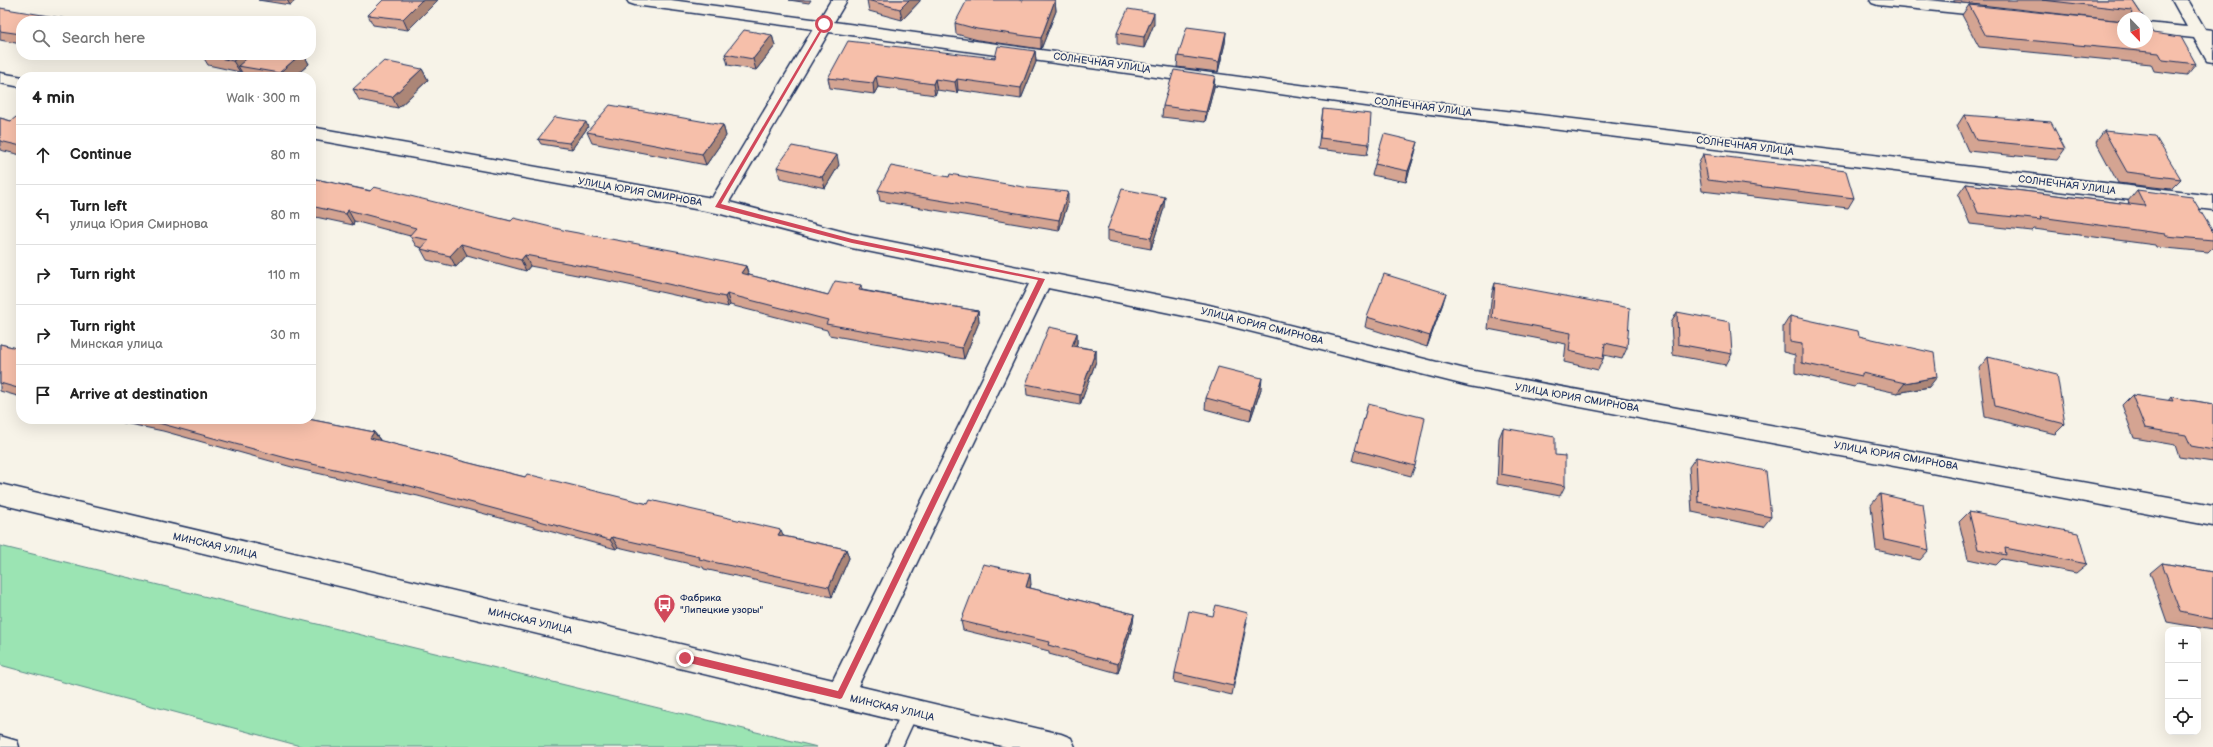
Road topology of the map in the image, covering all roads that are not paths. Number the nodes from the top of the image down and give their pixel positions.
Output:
1 (636, 0) edge
2 (839, 0) edge
3 (1878, 0) edge
4 (2180, 0) edge
5 (2012, 14) edge
6 (824, 24) junction
7 (2153, 29) edge
8 (2207, 34) edge
9 (2213, 56) edge
10 (0, 78) edge
11 (16, 81) edge
12 (316, 134) edge
13 (2213, 203) edge
14 (718, 206) junction
15 (1042, 279) junction
16 (0, 494) edge
17 (2213, 516) edge
18 (840, 695) junction
19 (910, 712) junction
20 (0, 744) edge
21 (11, 747) edge
22 (894, 747) edge
23 (1061, 747) edge

1 - 6 street, СОЛНЕЧНАЯ УЛИЦА
2 - 6 street
3 - 5 street
4 - 8 street
6 - 13 street, СОЛНЕЧНАЯ УЛИЦА
6 - 14 street
7 - 8 street
8 - 9 street
10 - 11 street
12 - 14 street, УЛИЦА ЮРИЯ СМИРНОВА
14 - 15 street, УЛИЦА ЮРИЯ СМИРНОВА
15 - 17 street, УЛИЦА ЮРИЯ СМИРНОВА
15 - 18 street
16 - 18 street, МИНСКАЯ УЛИЦА
18 - 19 street, МИНСКАЯ УЛИЦА
19 - 22 lane
19 - 23 street, МИНСКАЯ УЛИЦА
20 - 21 lane

